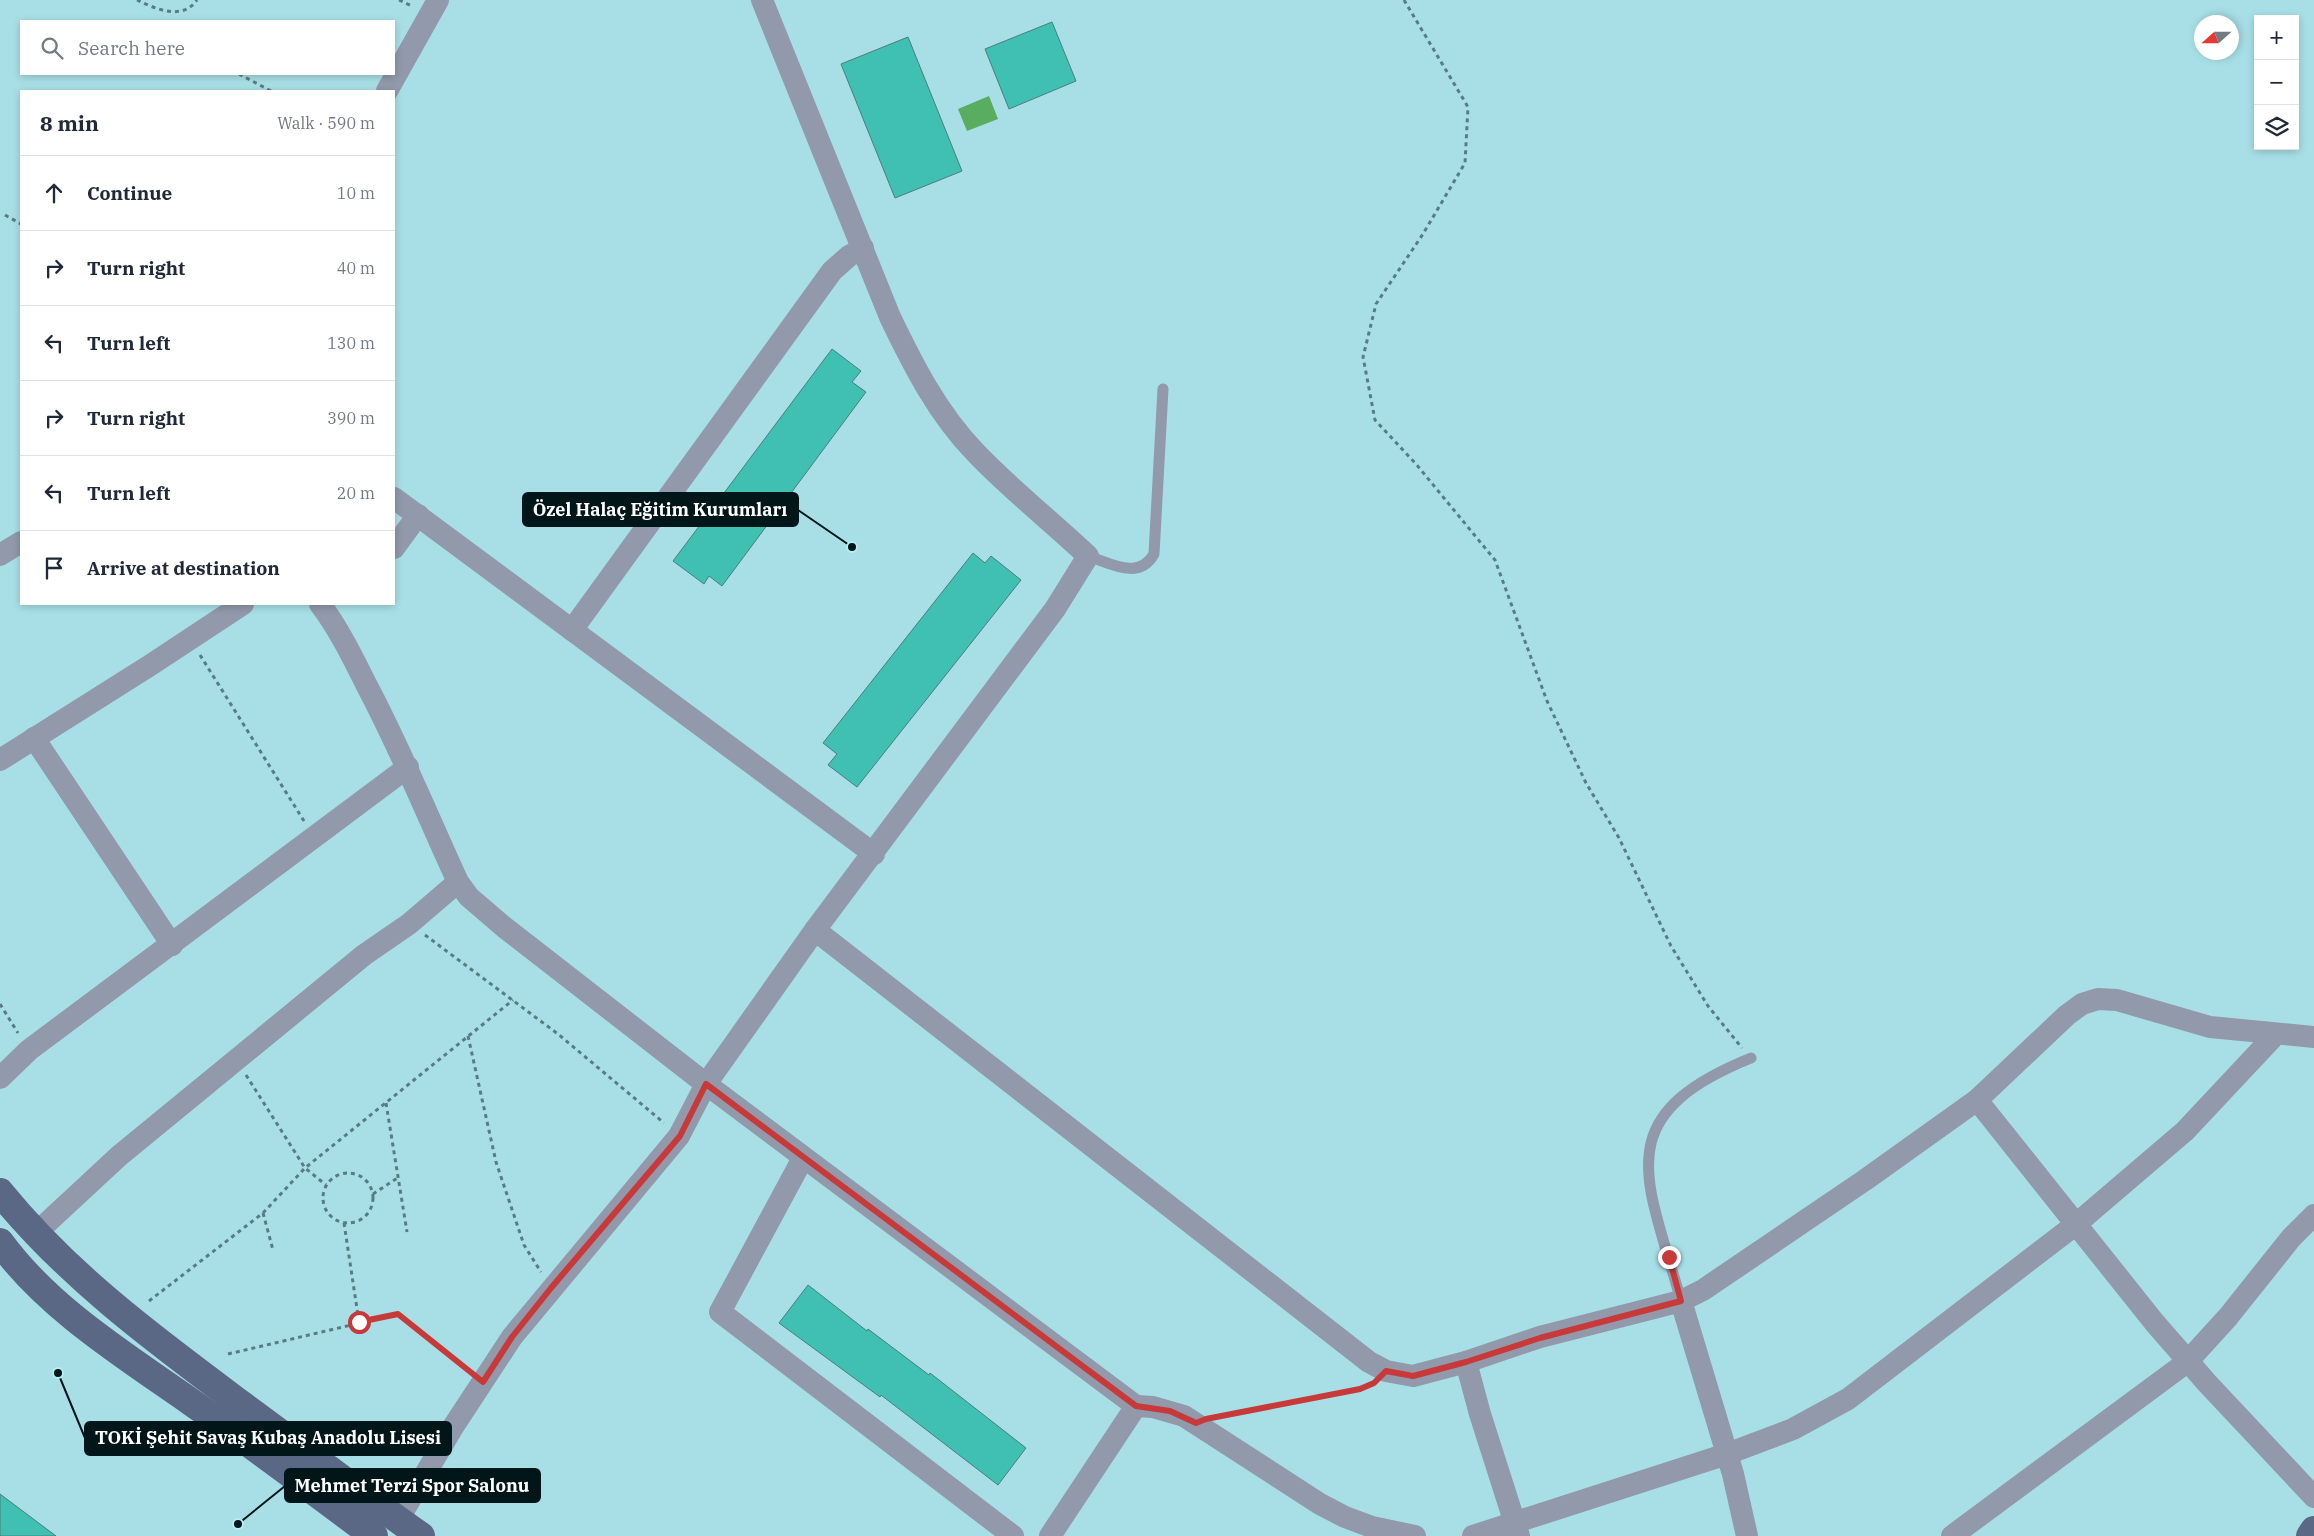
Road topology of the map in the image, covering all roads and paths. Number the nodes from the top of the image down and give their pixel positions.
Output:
1 (136, 0) edge
2 (197, 0) edge
3 (438, 0) edge
4 (762, 0) edge
5 (1404, 0) edge
6 (241, 75) edge
7 (269, 90) edge
8 (388, 90) edge
9 (5, 215) dead end
10 (20, 223) edge
11 (863, 248) junction
12 (1163, 389) dead end
13 (395, 499) edge
14 (418, 515) junction
15 (20, 543) edge
16 (395, 547) edge
17 (0, 555) edge
18 (1088, 556) junction
19 (242, 605) edge
20 (329, 607) edge
21 (572, 630) junction
22 (189, 640) junction
23 (34, 738) junction
24 (0, 760) edge
25 (408, 767) junction
26 (314, 836) junction
27 (874, 854) junction
28 (458, 882) junction
29 (409, 924) junction
30 (816, 930) junction
31 (172, 945) junction
32 (513, 1000) junction
33 (0, 1004) edge
34 (2276, 1034) junction
35 (468, 1036) junction
36 (2314, 1037) edge
37 (29, 1050) junction
38 (1751, 1058) joint
39 (236, 1060) junction
40 (0, 1078) edge
41 (706, 1084) junction
42 (1977, 1100) junction
43 (386, 1103) junction
44 (680, 1136) junction
45 (803, 1158) junction
46 (305, 1168) junction
47 (399, 1177) junction
48 (326, 1185) junction
49 (0, 1192) edge
50 (373, 1194) junction
51 (263, 1214) junction
52 (2314, 1215) edge
53 (344, 1223) junction
54 (2076, 1225) junction
55 (407, 1232) dead end
56 (36, 1233) junction
57 (273, 1250) dead end
58 (3, 1253) edge
59 (551, 1288) junction
60 (149, 1300) dead end
61 (1681, 1301) junction
62 (359, 1322) junction
63 (228, 1354) dead end
64 (1466, 1362) junction
65 (2187, 1362) junction
66 (1386, 1371) junction
67 (483, 1382) junction
68 (1136, 1406) junction
69 (1196, 1423) junction
70 (1727, 1454) junction
71 (2314, 1497) edge
72 (398, 1520) junction
73 (1517, 1530) edge
74 (2314, 1530) edge
75 (374, 1536) edge
76 (421, 1536) edge
77 (1013, 1536) edge
78 (1050, 1536) edge
79 (1415, 1536) edge
80 (1473, 1536) edge
81 (1747, 1536) edge
82 (1952, 1536) edge
83 (2310, 1536) edge

1 - 2 path
3 - 8 street
4 - 11 street
5 - 38 path
6 - 7 path
9 - 10 path
11 - 18 street
11 - 21 street
12 - 18 lane
13 - 14 street
14 - 16 street
14 - 21 street
15 - 17 street
18 - 27 street
19 - 22 street
20 - 25 street
21 - 27 street
22 - 23 street
22 - 26 path
23 - 24 street
23 - 31 street
25 - 26 street
25 - 28 street
26 - 31 street
27 - 30 street
28 - 29 street
28 - 41 street
29 - 32 path
29 - 39 street
30 - 41 street
30 - 66 street
31 - 37 street
32 - 35 path
32 - 44 path
33 - 37 path
34 - 36 street
34 - 42 street
34 - 54 street
35 - 43 path
35 - 59 path
37 - 40 street
38 - 61 lane
39 - 46 path
39 - 56 street
41 - 44 street
41 - 45 street
42 - 54 street
42 - 61 street
43 - 46 path
43 - 47 path
44 - 59 street
45 - 68 street
45 - 77 street
46 - 48 path
46 - 51 path
47 - 50 path
47 - 55 path
48 - 50 path
48 - 53 path
49 - 56 main road
50 - 53 path
51 - 57 path
51 - 60 path
52 - 65 street
53 - 62 path
54 - 65 street
54 - 70 street
56 - 72 main road
58 - 75 main road
59 - 67 street
61 - 64 street
61 - 70 street
62 - 63 path
62 - 67 path
64 - 66 street
64 - 73 street
65 - 71 street
65 - 82 street
66 - 69 path
67 - 72 street
68 - 69 street
68 - 78 street
69 - 79 street
70 - 73 street
70 - 81 street
72 - 76 main road
73 - 80 street
74 - 83 main road

